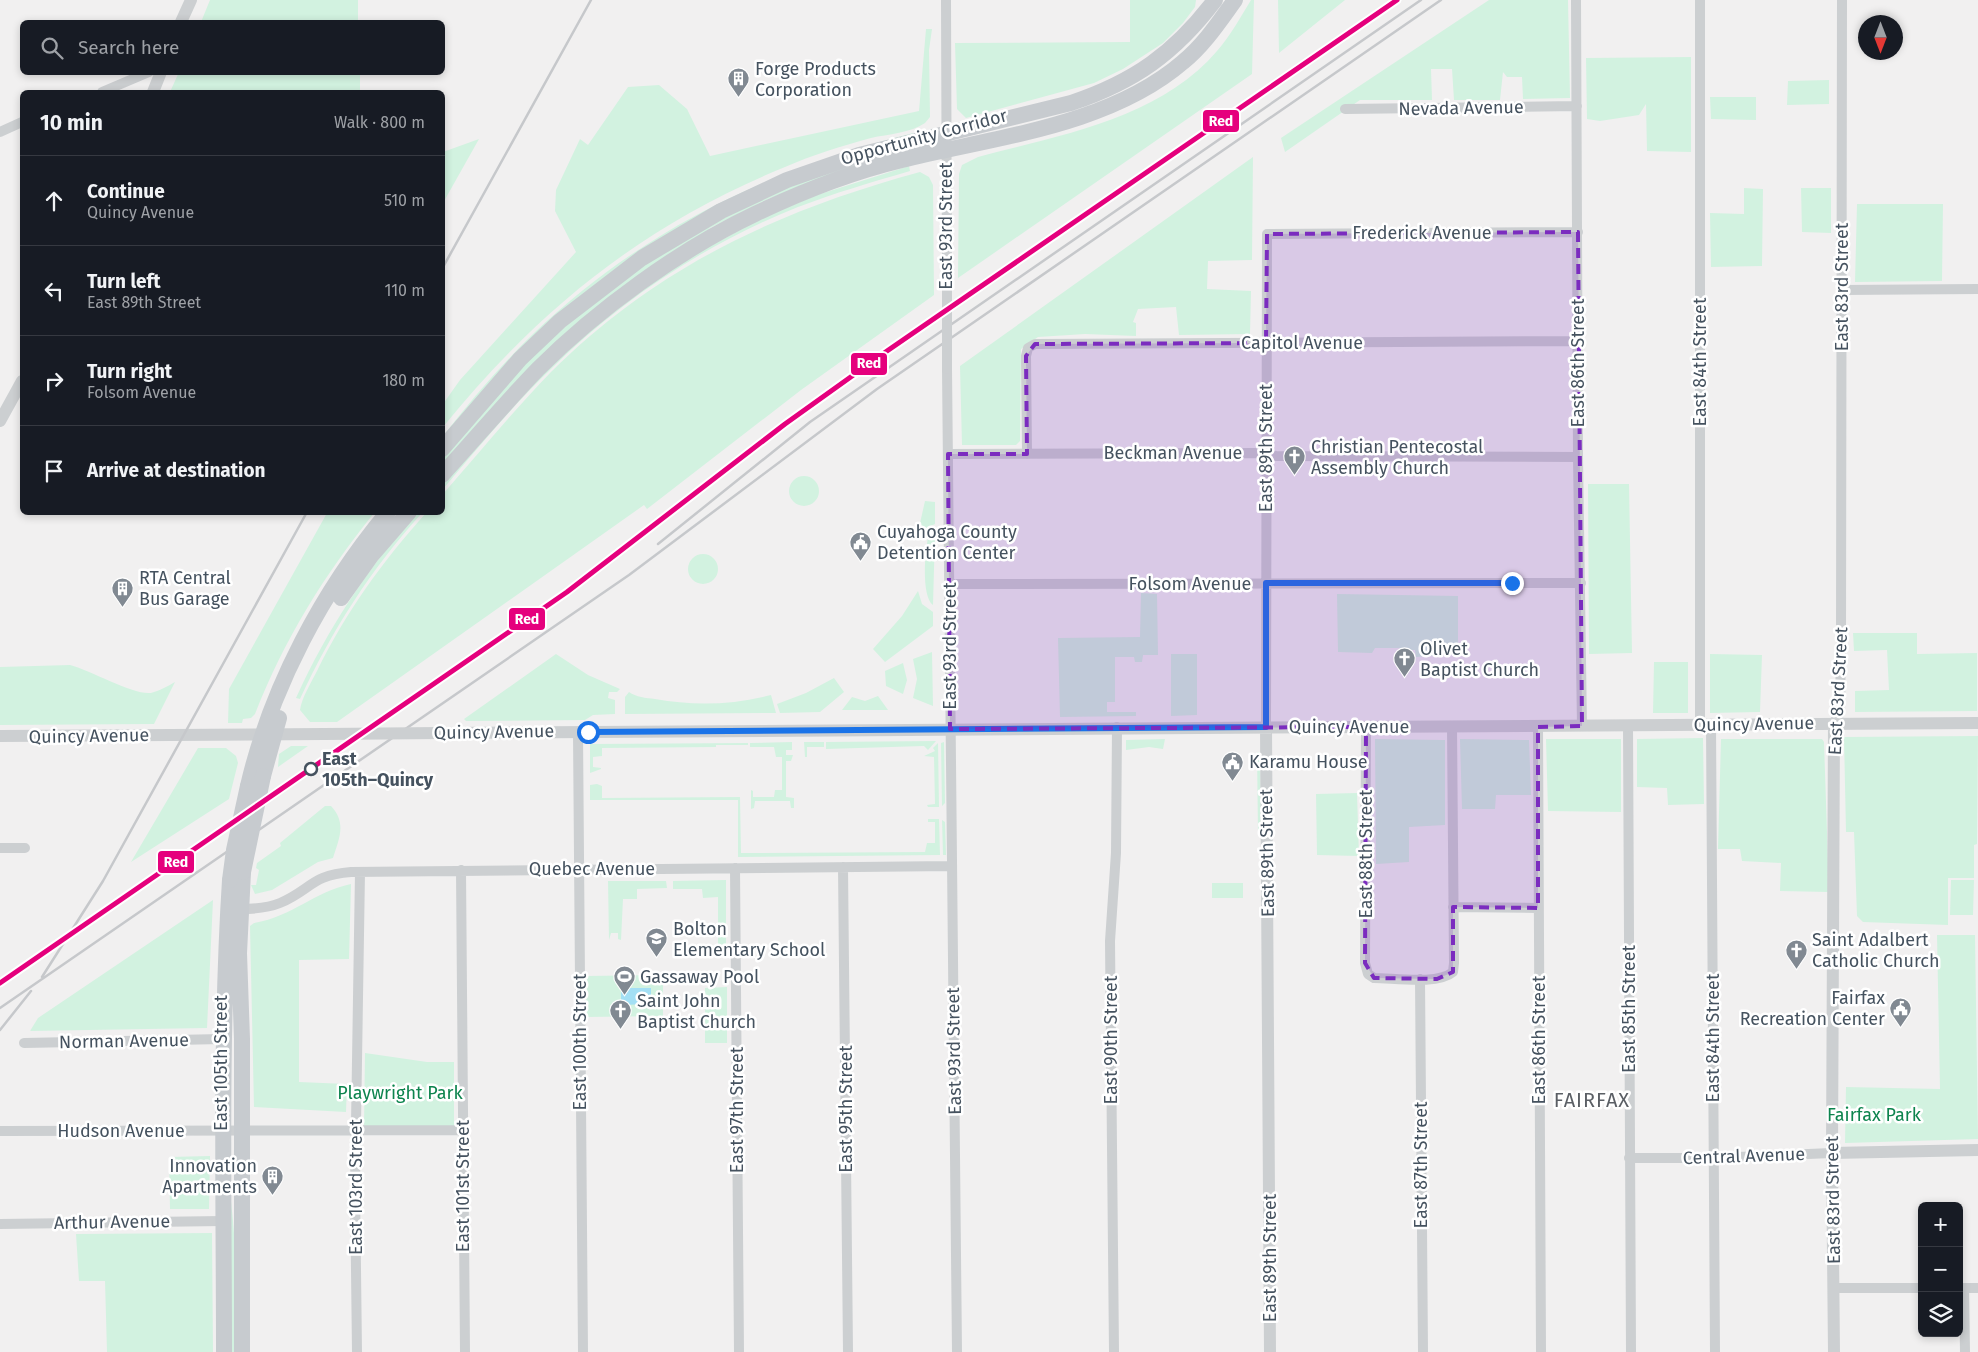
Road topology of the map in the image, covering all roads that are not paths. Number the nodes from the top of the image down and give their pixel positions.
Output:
1 (191, 0) edge
2 (946, 0) edge
3 (1234, 0) edge
4 (1576, 0) edge
5 (1700, 0) edge
6 (1842, 0) edge
7 (1211, 3) edge
8 (182, 20) edge
9 (142, 75) edge
10 (160, 75) edge
11 (107, 90) edge
12 (154, 90) edge
13 (1577, 106) junction
14 (1345, 109) dead end
15 (20, 123) edge
16 (0, 132) edge
17 (946, 134) junction
18 (946, 151) junction
19 (1578, 232) junction
20 (1267, 234) joint
21 (1978, 289) edge
22 (1842, 290) junction
23 (1578, 341) junction
24 (1266, 343) junction
25 (20, 385) edge
26 (0, 421) edge
27 (445, 446) edge
28 (948, 454) junction
29 (1027, 454) junction
30 (1266, 455) junction
31 (1578, 457) junction
32 (445, 472) edge
33 (386, 515) edge
34 (406, 515) edge
35 (1266, 583) junction
36 (1581, 583) junction
37 (950, 584) junction
38 (1834, 723) junction
39 (1978, 723) edge
40 (1706, 724) junction
41 (1582, 726) junction
42 (1628, 726) junction
43 (1117, 727) junction
44 (1266, 727) junction
45 (1366, 727) junction
46 (1452, 727) junction
47 (1538, 727) junction
48 (950, 729) junction
49 (578, 732) junction
50 (268, 734) junction
51 (0, 736) edge
52 (0, 848) edge
53 (25, 848) dead end
54 (843, 866) junction
55 (952, 866) junction
56 (735, 868) junction
57 (461, 870) junction
58 (579, 870) junction
59 (360, 872) junction
60 (237, 876) junction
61 (1453, 907) junction
62 (1538, 908) junction
63 (241, 909) junction
64 (1420, 979) junction
65 (223, 1039) junction
66 (24, 1043) dead end
67 (241, 1130) junction
68 (356, 1130) junction
69 (463, 1130) junction
70 (0, 1131) edge
71 (223, 1131) junction
72 (1978, 1150) edge
73 (1832, 1153) junction
74 (1629, 1158) junction
75 (1713, 1158) junction
76 (223, 1221) junction
77 (0, 1224) edge
78 (1834, 1288) junction
79 (1918, 1288) edge
80 (1963, 1288) edge
81 (1978, 1288) edge
82 (1962, 1292) edge
83 (224, 1352) edge
84 (242, 1352) edge
85 (357, 1352) edge
86 (465, 1352) edge
87 (583, 1352) edge
88 (739, 1352) edge
89 (848, 1352) edge
90 (957, 1352) edge
91 (1114, 1352) edge
92 (1270, 1352) edge
93 (1423, 1352) edge
94 (1540, 1352) edge
95 (1631, 1352) edge
96 (1715, 1352) edge
97 (1834, 1352) edge
98 (1965, 1352) edge

1 - 8 street
2 - 17 street, East 93rd Street
3 - 18 main road, Opportunity Corridor
4 - 13 street, East 86th Street
5 - 40 street, East 84th Street
6 - 22 street, East 83rd Street
7 - 17 main road, Opportunity Corridor
9 - 11 street
10 - 12 street
13 - 14 street, Nevada Avenue
13 - 19 street, East 86th Street
15 - 16 street
17 - 18 street, East 93rd Street
17 - 27 main road, Opportunity Corridor
18 - 28 street, East 93rd Street, bridge
18 - 32 main road, Opportunity Corridor
19 - 20 street, Frederick Avenue
19 - 23 street, East 86th Street
20 - 24 street, East 89th Street
21 - 22 street
22 - 38 street, East 83rd Street
23 - 24 street, Capitol Avenue
23 - 31 street, East 86th Street
24 - 29 street, Capitol Avenue
24 - 30 street, East 89th Street
25 - 26 street
28 - 29 street, Beckman Avenue
28 - 37 street, East 93rd Street
29 - 30 street, Beckman Avenue
30 - 31 street, Beckman Avenue
30 - 35 street, East 89th Street
31 - 36 street, East 86th Street
33 - 50 main road
34 - 50 main road
35 - 36 street, Folsom Avenue
35 - 37 street, Folsom Avenue
35 - 44 street, East 89th Street
36 - 41 street, East 86th Street
37 - 48 street, East 93rd Street
38 - 39 street, Quincy Avenue
38 - 40 street, Quincy Avenue
38 - 73 street, East 83rd Street
40 - 42 street, Quincy Avenue
40 - 75 street, East 84th Street
41 - 42 street, Quincy Avenue
41 - 47 street, Quincy Avenue
42 - 74 street, East 85th Street
43 - 44 street, Quincy Avenue
43 - 48 street, Quincy Avenue
43 - 91 street, East 90th Street
44 - 45 street, Quincy Avenue
44 - 92 street, East 89th Street
45 - 46 street, Quincy Avenue
45 - 64 street, East 88th Street
46 - 47 street, Quincy Avenue
46 - 61 street
47 - 62 street, East 86th Street
48 - 49 street, Quincy Avenue
48 - 55 street, East 93rd Street
49 - 50 street, Quincy Avenue, bridge
49 - 58 street, East 100th Street
50 - 51 street, Quincy Avenue
50 - 60 main road, East 105th Street, bridge
50 - 60 main road, East 105th Street, bridge
52 - 53 street
54 - 55 street, Quebec Avenue
54 - 56 street, Quebec Avenue
54 - 89 street, East 95th Street
55 - 90 street, East 93rd Street
56 - 58 street, Quebec Avenue
56 - 88 street, East 97th Street
57 - 58 street, Quebec Avenue
57 - 59 street, Quebec Avenue
57 - 69 street, East 101st Street
58 - 87 street, East 100th Street
59 - 63 street, Quebec Avenue
59 - 68 street, East 103rd Street
60 - 63 main road, East 105th Street
60 - 65 main road, East 105th Street
61 - 62 street
61 - 64 street
62 - 94 street, East 86th Street
63 - 67 main road, East 105th Street
64 - 93 street, East 87th Street
65 - 66 street, Norman Avenue
65 - 71 main road, East 105th Street
67 - 68 street, Hudson Avenue
67 - 71 street, Hudson Avenue
67 - 84 main road, East 105th Street
68 - 69 street, Hudson Avenue
68 - 85 street, East 103rd Street
69 - 86 street, East 101st Street
70 - 71 street, Hudson Avenue
71 - 76 main road, East 105th Street
72 - 73 street, Central Avenue
73 - 75 street, Central Avenue
73 - 78 street, East 83rd Street
74 - 75 street, Central Avenue
74 - 95 street, East 85th Street
75 - 96 street, East 84th Street
76 - 77 street, Arthur Avenue
76 - 83 main road, East 105th Street
78 - 79 street
78 - 97 street, East 83rd Street
80 - 81 street
82 - 98 street

